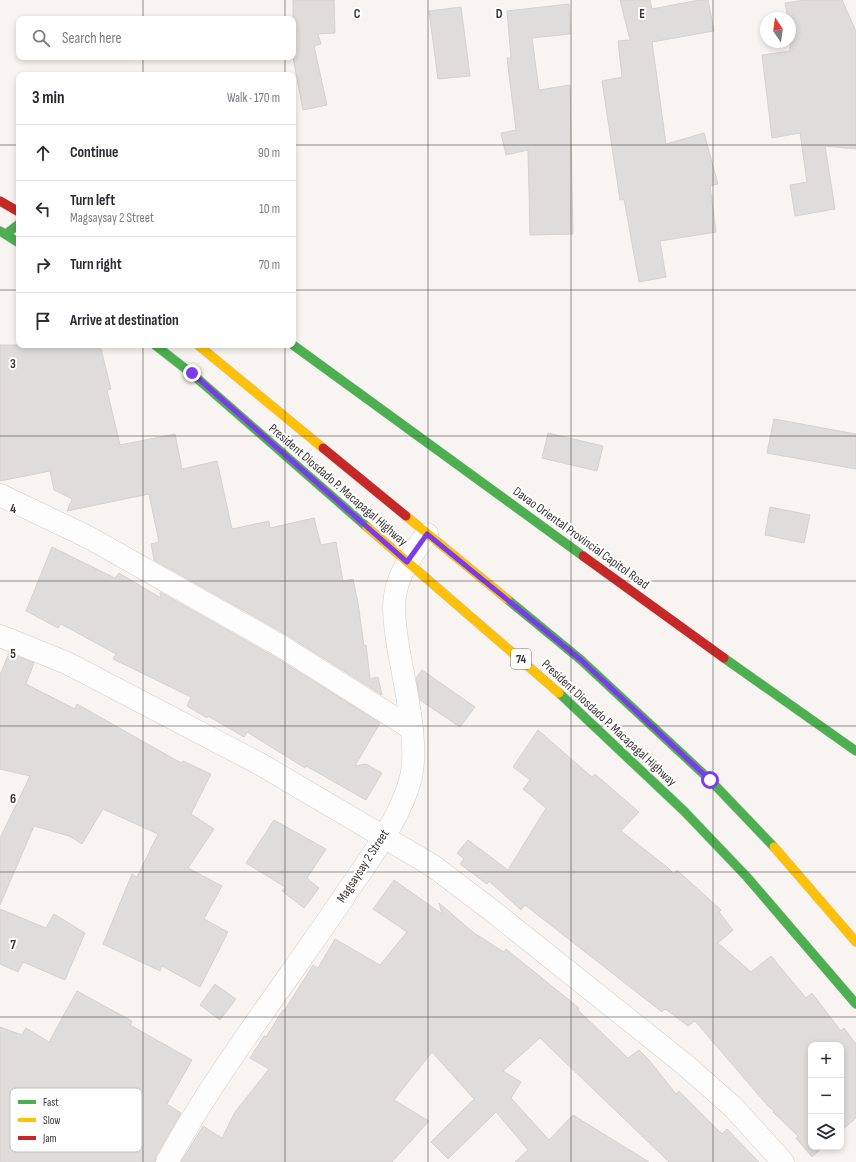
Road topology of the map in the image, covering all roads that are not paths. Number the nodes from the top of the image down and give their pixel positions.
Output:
1 (0, 201) edge
2 (16, 210) edge
3 (16, 226) edge
4 (3, 233) edge
5 (16, 241) edge
6 (296, 347) edge
7 (159, 348) edge
8 (202, 348) edge
9 (0, 495) edge
10 (427, 534) junction
11 (407, 562) junction
12 (0, 636) edge
13 (412, 729) junction
14 (856, 751) edge
15 (384, 837) junction
16 (856, 942) edge
17 (856, 1004) edge
18 (775, 1159) edge
19 (167, 1162) edge

1 - 2 main road
3 - 4 main road
4 - 5 main road
6 - 14 main road, Davao Oriental Provincial Capitol Road
7 - 11 main road, President Diosdado P. Macapagal Highway / 74
8 - 10 main road, President Diosdado P. Macapagal Highway
9 - 13 street
10 - 11 street, Magsaysay 2 Street
10 - 16 main road, President Diosdado P. Macapagal Highway
11 - 13 street, Magsaysay 2 Street
11 - 17 main road, President Diosdado P. Macapagal Highway / 74
12 - 15 street
13 - 15 street, Magsaysay 2 Street
15 - 18 street
15 - 19 street, Magsaysay 2 Street

